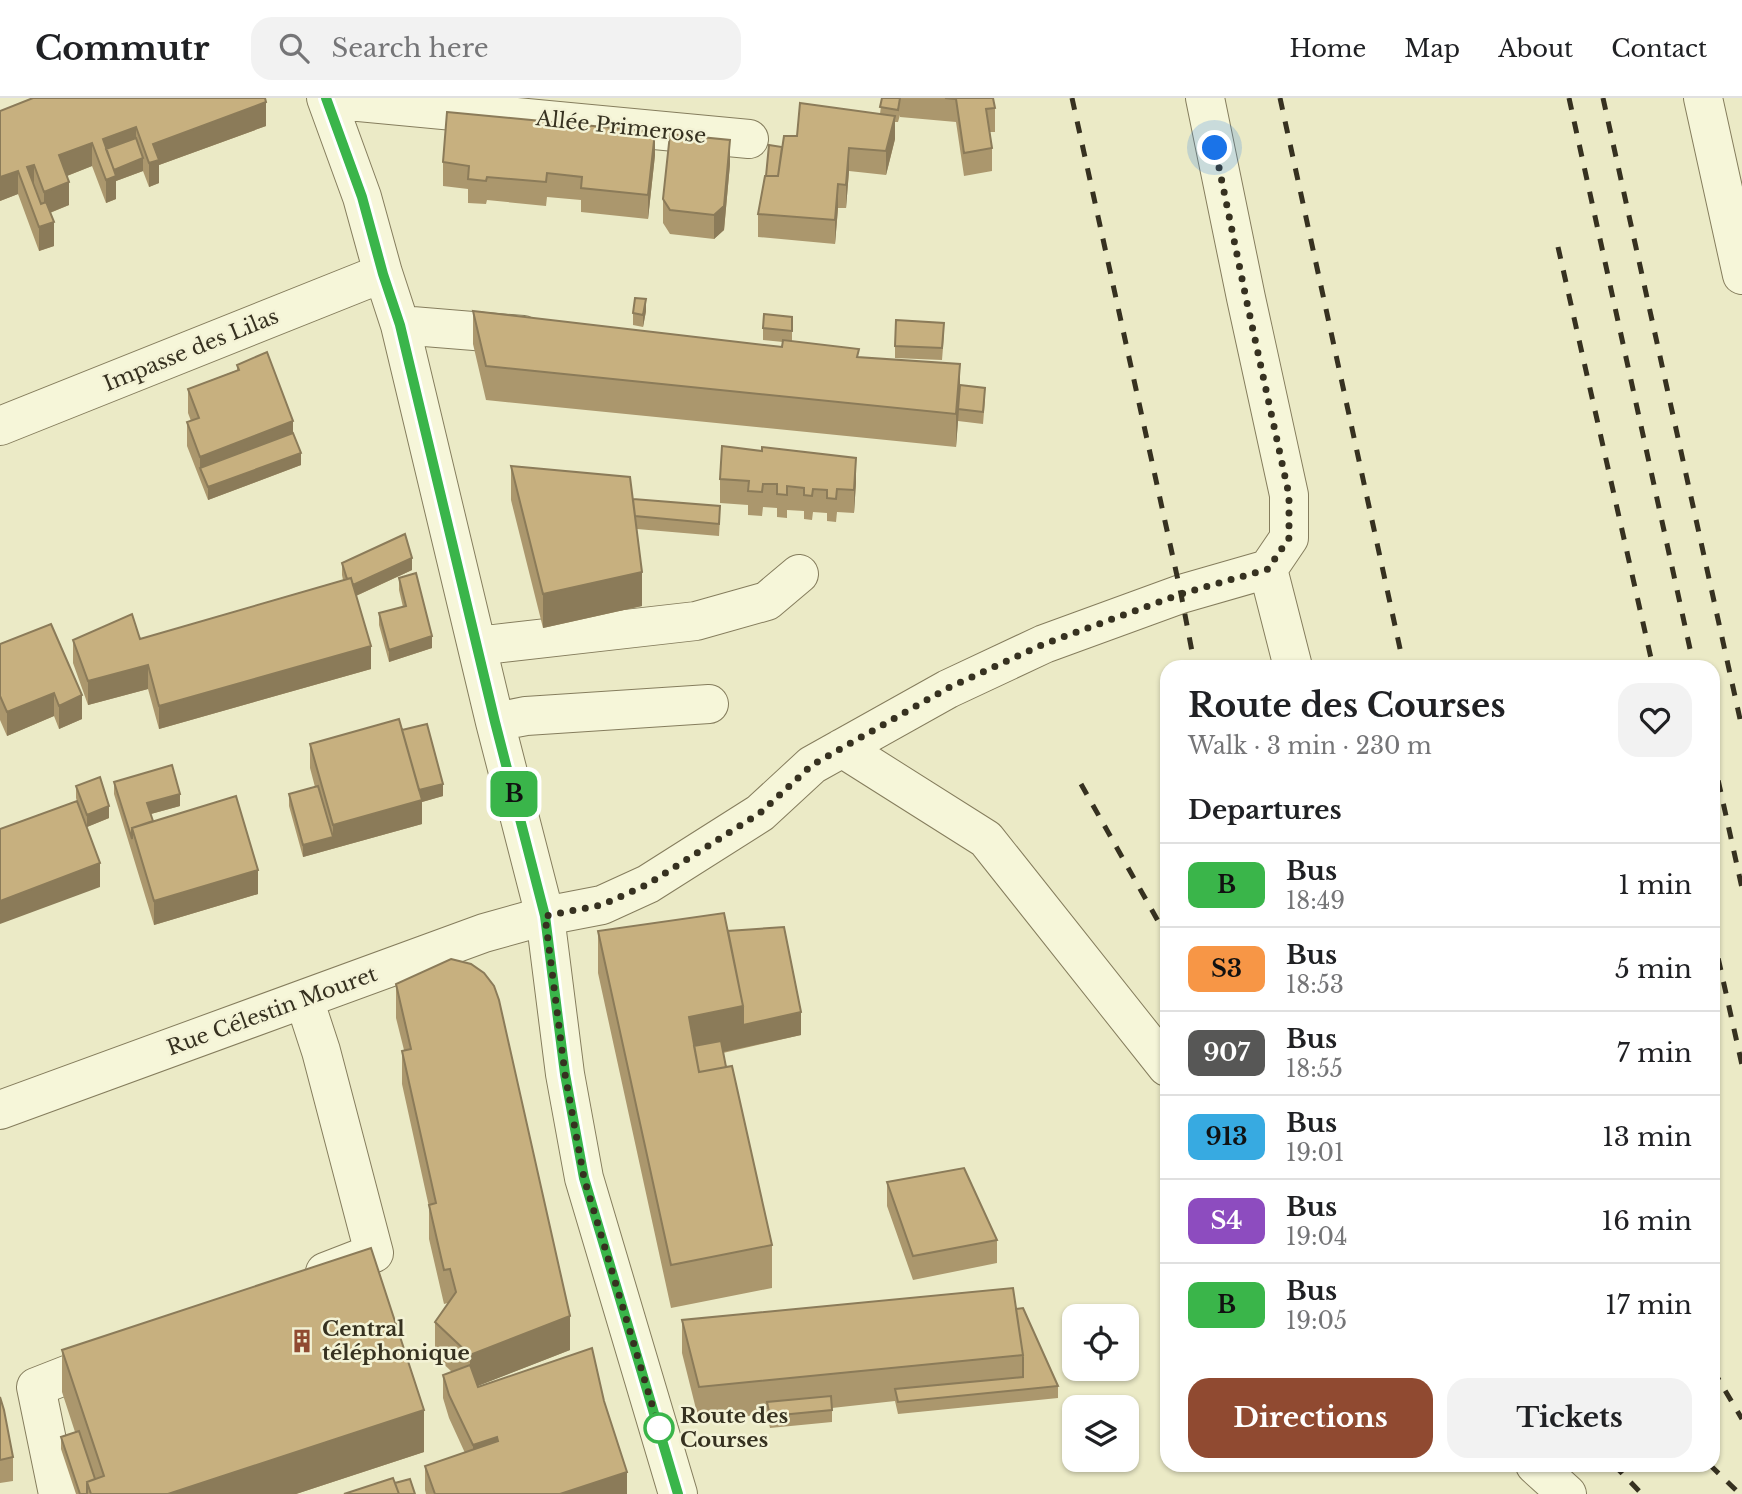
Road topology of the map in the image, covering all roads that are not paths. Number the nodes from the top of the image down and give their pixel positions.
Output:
1 (327, 98) edge
2 (1205, 98) edge
3 (1703, 98) edge
4 (749, 139) dead end
5 (383, 274) junction
6 (1742, 275) edge
7 (400, 325) junction
8 (555, 338) edge
9 (0, 426) edge
10 (1268, 569) junction
11 (799, 574) dead end
12 (477, 646) junction
13 (1291, 660) edge
14 (709, 704) dead end
15 (495, 722) junction
16 (842, 748) junction
17 (545, 916) junction
18 (304, 999) junction
19 (1160, 1058) edge
20 (0, 1110) edge
21 (296, 1284) edge
22 (140, 1346) edge
23 (1543, 1472) edge
24 (58, 1494) edge
25 (678, 1494) edge
26 (1567, 1494) edge

1 - 4 street, Allée Primerose
1 - 5 street
2 - 10 street
3 - 6 street
5 - 7 street
5 - 9 street, Impasse des Lilas
7 - 8 street
7 - 12 street
10 - 13 street
10 - 16 street, Rue Célestin Mouret
11 - 12 street
12 - 15 street
14 - 15 street
15 - 17 street
16 - 17 street, Rue Célestin Mouret
16 - 19 street
17 - 18 street, Rue Célestin Mouret
17 - 25 street
18 - 20 street, Rue Célestin Mouret
18 - 21 street
22 - 24 street
23 - 26 street

